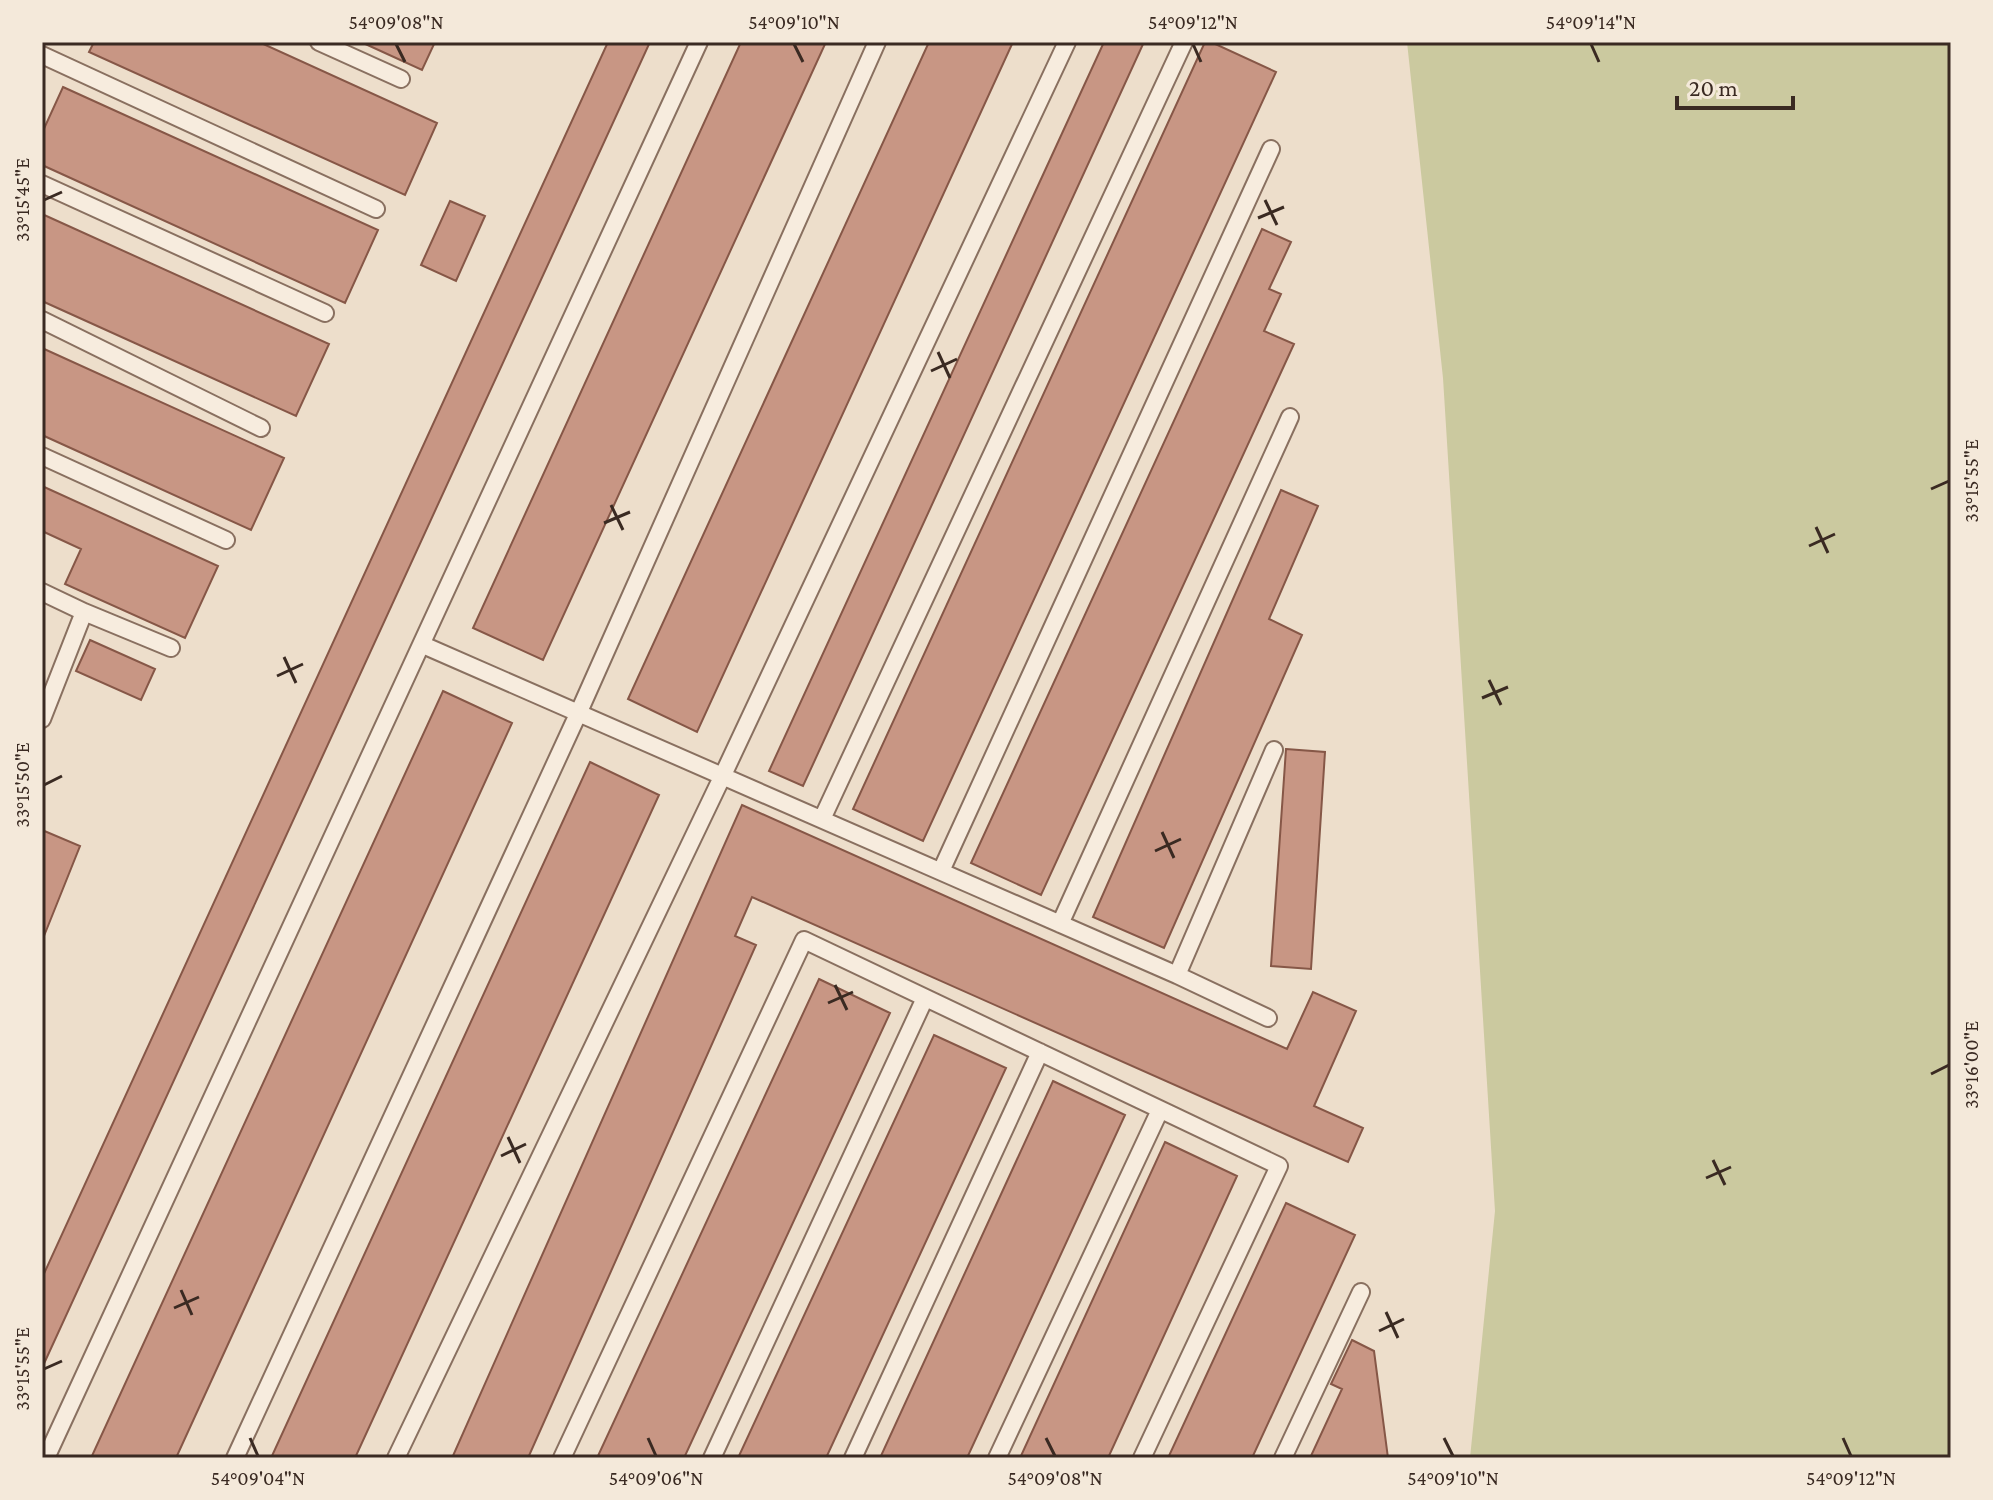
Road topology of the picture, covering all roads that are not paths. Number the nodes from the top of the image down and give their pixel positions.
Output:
1 (49, 42) edge
2 (319, 42) edge
3 (699, 42) edge
4 (877, 42) edge
5 (1067, 42) edge
6 (1184, 42) edge
7 (42, 56) edge
8 (401, 79) dead end
9 (1271, 149) dead end
10 (42, 184) edge
11 (376, 209) dead end
12 (325, 313) dead end
13 (42, 320) edge
14 (1290, 417) dead end
15 (261, 428) dead end
16 (42, 456) edge
17 (226, 540) dead end
18 (42, 592) edge
19 (84, 612) junction
20 (423, 645) junction
21 (171, 648) dead end
22 (578, 714) junction
23 (42, 719) edge
24 (1274, 750) dead end
25 (723, 775) junction
26 (822, 819) junction
27 (941, 871) junction
28 (1060, 924) junction
29 (1177, 975) junction
30 (925, 998) junction
31 (1268, 1018) dead end
32 (1040, 1052) junction
33 (1160, 1110) junction
34 (1361, 1292) dead end
35 (46, 1458) edge
36 (235, 1458) edge
37 (396, 1458) edge
38 (562, 1458) edge
39 (712, 1458) edge
40 (853, 1458) edge
41 (997, 1458) edge
42 (1142, 1458) edge
43 (1283, 1458) edge

1 - 7 lane
2 - 8 lane
3 - 20 lane
4 - 22 lane
5 - 25 lane
6 - 26 lane
7 - 11 lane
9 - 27 lane
10 - 12 lane
13 - 15 lane
14 - 28 lane
16 - 17 lane
18 - 19 lane
19 - 21 lane
19 - 23 lane
20 - 22 lane
20 - 35 lane
22 - 25 lane
22 - 36 lane
24 - 29 lane
25 - 26 lane
25 - 37 lane
26 - 27 lane
27 - 28 lane
28 - 29 lane
29 - 31 lane
30 - 32 lane
30 - 38 lane
30 - 39 lane
32 - 33 lane
32 - 40 lane
33 - 41 lane
33 - 42 lane
34 - 43 lane

